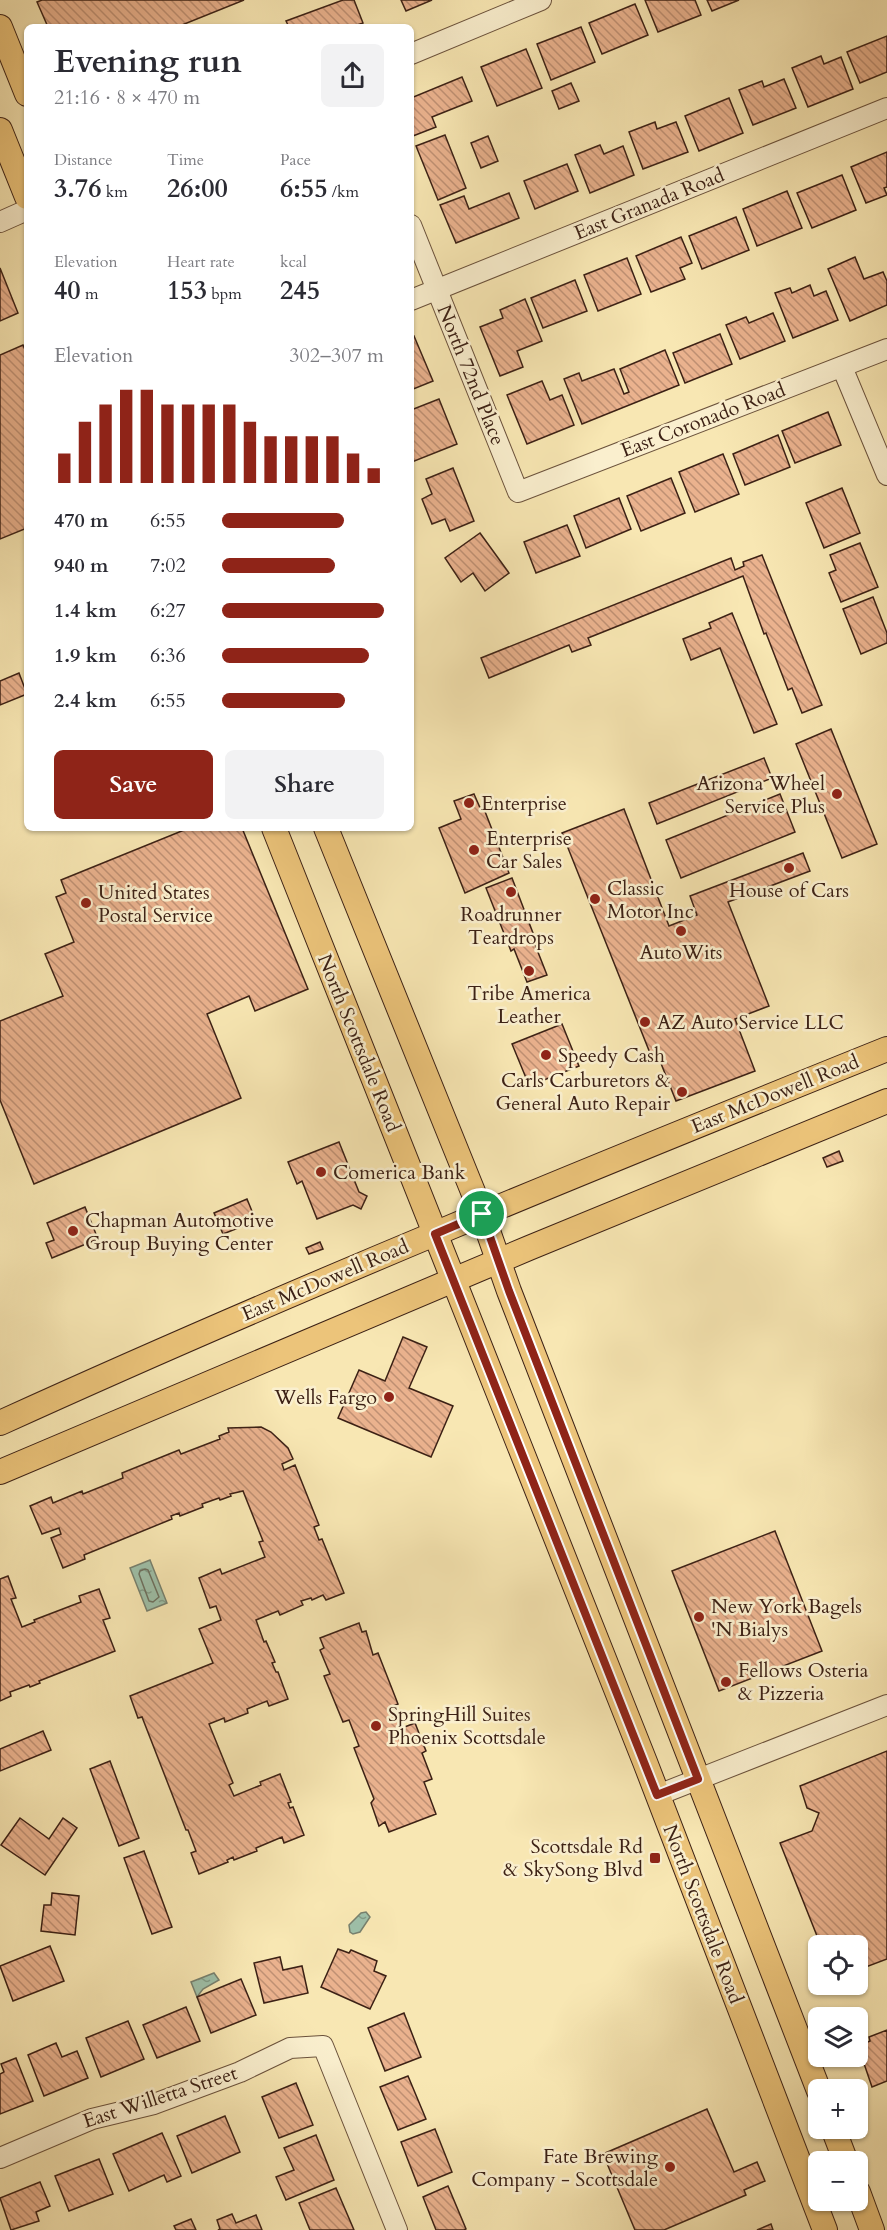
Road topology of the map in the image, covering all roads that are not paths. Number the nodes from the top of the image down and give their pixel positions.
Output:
1 (542, 0) edge
2 (0, 27) edge
3 (414, 53) edge
4 (24, 87) edge
5 (887, 108) edge
6 (0, 130) edge
7 (24, 190) edge
8 (24, 211) edge
9 (0, 222) edge
10 (414, 233) edge
11 (436, 290) junction
12 (414, 299) edge
13 (887, 349) edge
14 (842, 367) junction
15 (887, 475) edge
16 (518, 492) joint
17 (275, 831) edge
18 (327, 831) edge
19 (887, 1049) edge
20 (887, 1101) edge
21 (482, 1214) junction
22 (435, 1234) junction
23 (499, 1261) junction
24 (452, 1280) junction
25 (0, 1423) edge
26 (0, 1472) edge
27 (887, 1705) edge
28 (698, 1779) junction
29 (657, 1795) junction
30 (814, 2079) edge
31 (0, 2158) edge
32 (865, 2211) edge
33 (397, 2230) edge
34 (825, 2230) edge
35 (872, 2230) edge

1 - 3 street
2 - 4 main road
5 - 11 street, East Granada Road
6 - 7 main road
8 - 9 street
10 - 11 street, North 72nd Place
11 - 12 street, East Granada Road
11 - 16 street, North 72nd Place
13 - 14 street, East Coronado Road
14 - 15 street
14 - 16 street, East Coronado Road
17 - 22 main road, North Scottsdale Road
18 - 21 main road
19 - 21 main road, East McDowell Road
20 - 23 main road
21 - 22 main road, East McDowell Road
21 - 23 main road
22 - 24 main road, North Scottsdale Road
22 - 25 main road, East McDowell Road
23 - 24 main road
23 - 28 main road
24 - 26 main road
24 - 29 main road, North Scottsdale Road
27 - 28 street
28 - 29 street
28 - 30 main road
29 - 34 main road, North Scottsdale Road
31 - 33 street, East Willetta Street
32 - 35 main road

